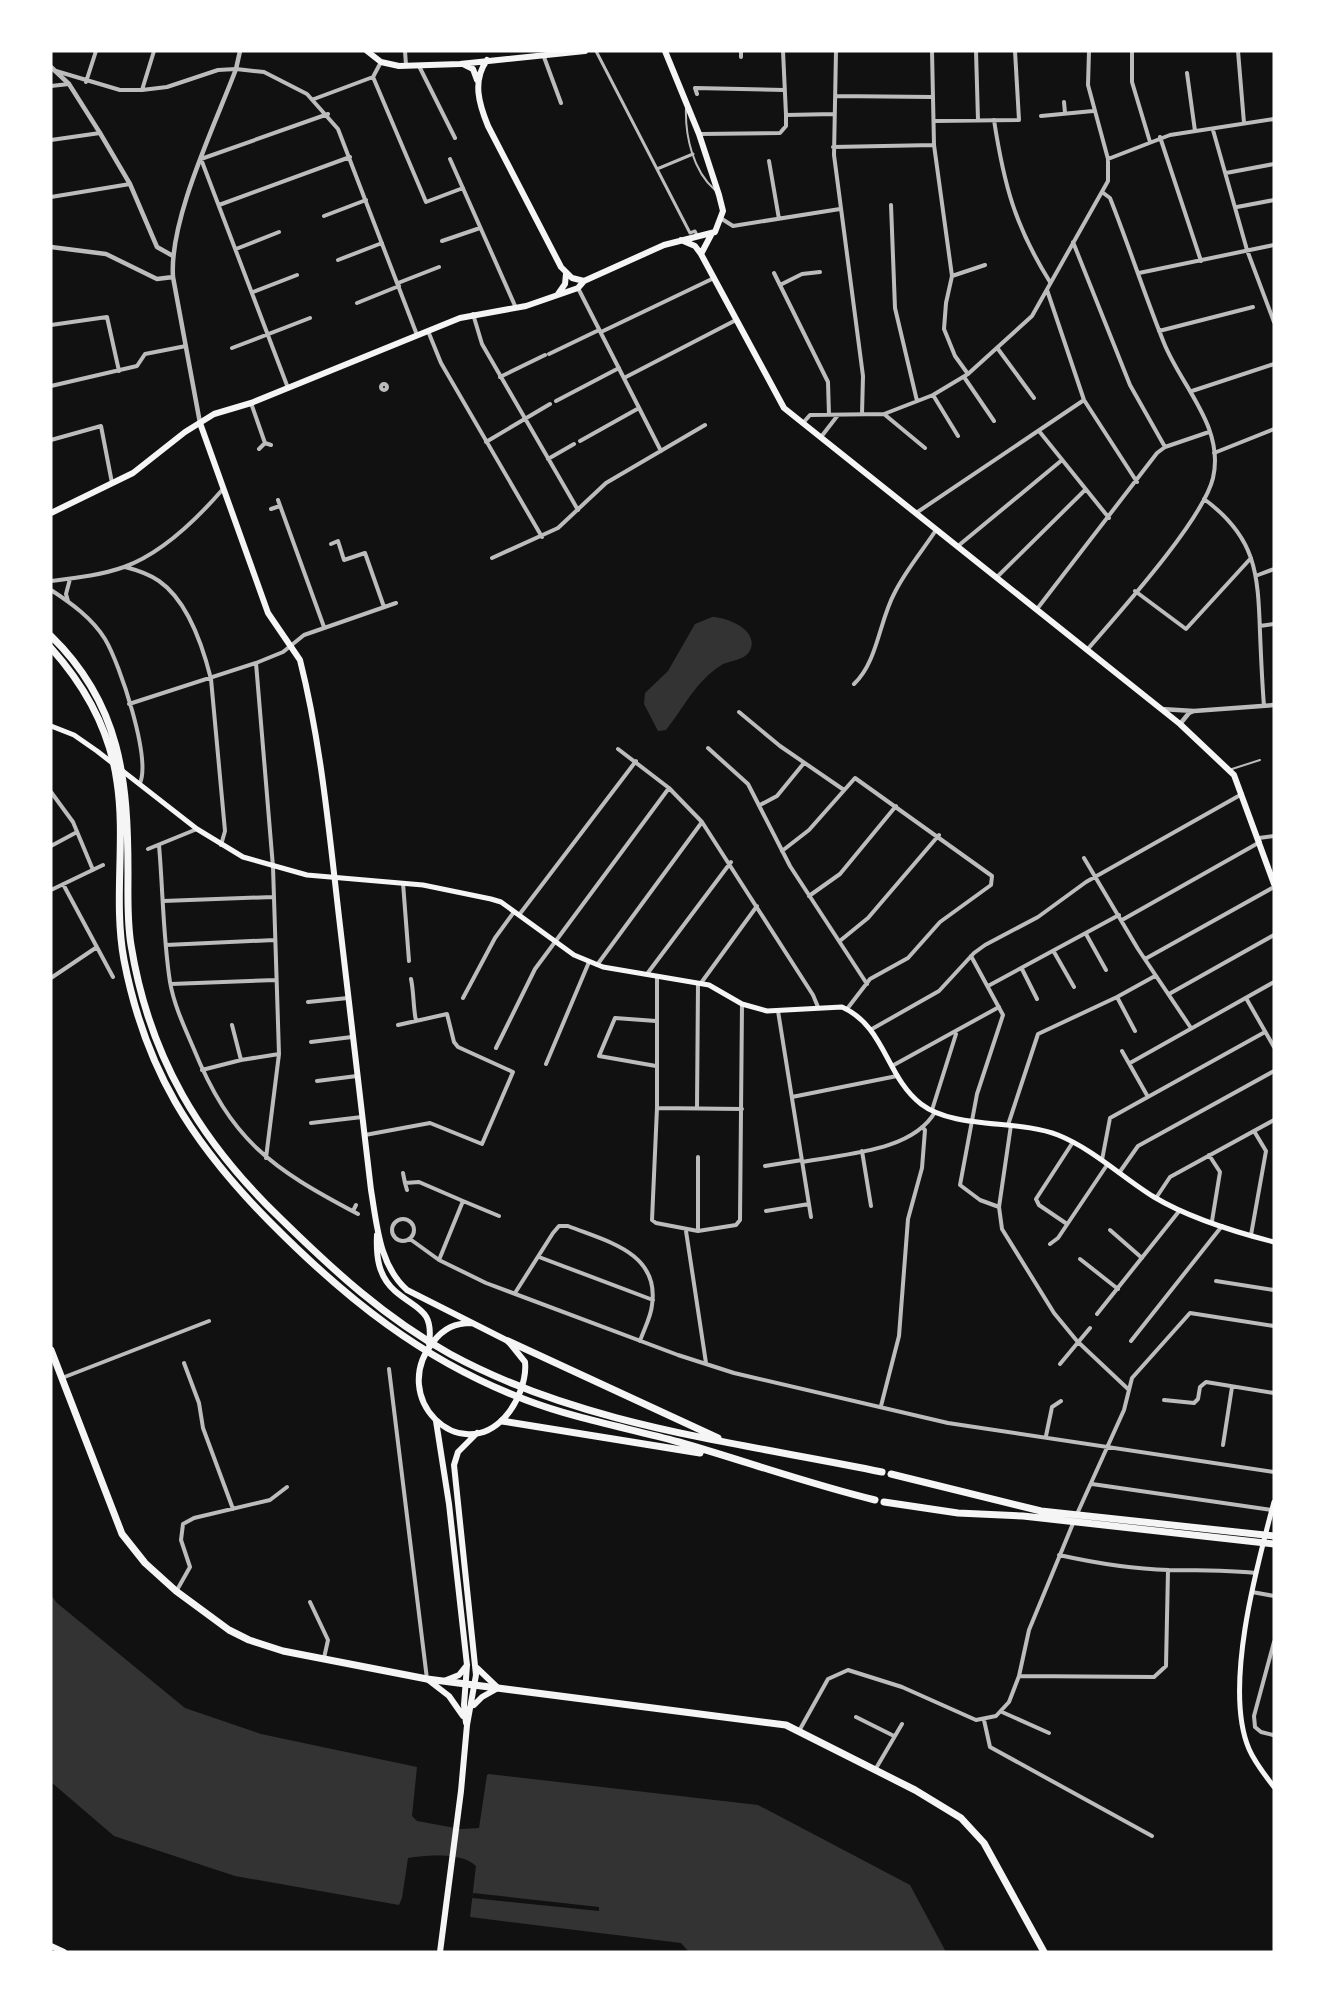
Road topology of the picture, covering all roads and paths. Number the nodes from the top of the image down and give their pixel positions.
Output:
1 (96, 51) edge
2 (154, 51) edge
3 (240, 51) edge
4 (367, 51) edge
5 (405, 51) edge
6 (585, 51) edge
7 (596, 51) edge
8 (665, 51) edge
9 (741, 51) edge
10 (783, 51) edge
11 (836, 51) edge
12 (932, 51) edge
13 (976, 51) edge
14 (1015, 51) edge
15 (1089, 51) edge
16 (1132, 51) edge
17 (1238, 51) edge
18 (568, 53) edge
19 (544, 57) junction
20 (741, 57) dead end
21 (487, 60) junction
22 (381, 62) junction
23 (460, 64) junction
24 (406, 66) junction
25 (419, 66) junction
26 (53, 69) edge
27 (236, 69) junction
28 (1187, 73) dead end
29 (373, 77) junction
30 (477, 81) junction
31 (86, 82) junction
32 (69, 84) junction
33 (51, 86) edge
34 (142, 90) junction
35 (784, 90) junction
36 (697, 94) dead end
37 (835, 96) junction
38 (932, 97) junction
39 (313, 99) junction
40 (687, 102) junction
41 (1064, 102) dead end
42 (561, 104) dead end
43 (1093, 111) junction
44 (1065, 113) junction
45 (328, 114) junction
46 (834, 114) junction
47 (786, 115) junction
48 (1041, 116) dead end
49 (1274, 119) edge
50 (978, 120) junction
51 (994, 120) junction
52 (934, 121) junction
53 (1244, 123) junction
54 (1213, 130) junction
55 (1195, 131) junction
56 (100, 133) junction
57 (699, 134) junction
58 (455, 138) dead end
59 (1160, 138) junction
60 (51, 140) edge
61 (1150, 142) junction
62 (934, 144) junction
63 (833, 147) junction
64 (693, 154) junction
65 (350, 157) junction
66 (201, 159) junction
67 (450, 159) dead end
68 (1108, 159) junction
69 (769, 161) dead end
70 (1274, 164) edge
71 (657, 169) junction
72 (1226, 173) junction
73 (130, 184) junction
74 (463, 188) junction
75 (718, 191) junction
76 (1102, 192) junction
77 (51, 197) edge
78 (366, 200) junction
79 (1274, 200) edge
80 (219, 205) junction
81 (891, 205) dead end
82 (1237, 207) junction
83 (840, 209) junction
84 (324, 216) dead end
85 (722, 219) junction
86 (779, 219) junction
87 (480, 228) junction
88 (279, 232) dead end
89 (711, 234) junction
90 (697, 237) junction
91 (680, 240) junction
92 (442, 242) dead end
93 (1073, 242) junction
94 (382, 243) junction
95 (1274, 245) edge
96 (51, 247) edge
97 (236, 249) junction
98 (1247, 250) junction
99 (701, 254) junction
100 (173, 256) junction
101 (338, 260) dead end
102 (1201, 261) junction
103 (985, 265) dead end
104 (439, 267) dead end
105 (820, 272) dead end
106 (774, 273) dead end
107 (1139, 273) junction
108 (566, 274) junction
109 (297, 275) dead end
110 (952, 276) junction
111 (172, 277) junction
112 (714, 278) junction
113 (584, 281) junction
114 (1050, 282) junction
115 (398, 285) junction
116 (780, 285) junction
117 (578, 288) junction
118 (1047, 290) junction
119 (253, 292) junction
120 (557, 294) junction
121 (357, 303) dead end
122 (1253, 307) dead end
123 (516, 308) junction
124 (473, 314) junction
125 (310, 318) dead end
126 (736, 320) junction
127 (1274, 322) edge
128 (51, 325) edge
129 (428, 331) junction
130 (600, 331) junction
131 (1159, 331) junction
132 (269, 334) junction
133 (417, 335) junction
134 (186, 346) junction
135 (232, 348) dead end
136 (998, 348) junction
137 (1274, 364) edge
138 (619, 368) junction
139 (118, 371) junction
140 (966, 376) junction
141 (500, 377) junction
142 (624, 378) junction
143 (51, 386) edge
144 (288, 388) junction
145 (1192, 391) junction
146 (933, 395) junction
147 (1034, 398) dead end
148 (1084, 400) junction
149 (556, 401) dead end
150 (917, 401) junction
151 (251, 403) junction
152 (550, 404) dead end
153 (639, 408) junction
154 (862, 414) junction
155 (884, 414) junction
156 (829, 415) junction
157 (838, 415) junction
158 (525, 419) junction
159 (994, 421) dead end
160 (200, 423) junction
161 (803, 423) junction
162 (705, 425) dead end
163 (1274, 429) edge
164 (1039, 431) junction
165 (1209, 432) junction
166 (958, 436) dead end
167 (821, 437) junction
168 (51, 440) edge
169 (580, 441) dead end
170 (486, 442) junction
171 (265, 443) junction
172 (574, 444) dead end
173 (271, 445) dead end
174 (1165, 447) junction
175 (925, 448) dead end
176 (259, 449) dead end
177 (661, 451) junction
178 (1214, 453) junction
179 (548, 459) junction
180 (1062, 460) junction
181 (1137, 482) junction
182 (111, 483) junction
183 (223, 489) junction
184 (1085, 490) junction
185 (1204, 499) junction
186 (278, 500) dead end
187 (280, 506) junction
188 (271, 509) dead end
189 (578, 510) junction
190 (51, 513) edge
191 (916, 513) junction
192 (1109, 518) junction
193 (937, 530) junction
194 (542, 537) junction
195 (331, 544) dead end
196 (958, 546) junction
197 (492, 558) dead end
198 (1251, 558) junction
199 (125, 567) junction
200 (1274, 569) edge
201 (1258, 575) junction
202 (997, 577) junction
203 (71, 579) junction
204 (51, 581) edge
205 (51, 590) edge
206 (1135, 591) junction
207 (68, 602) junction
208 (396, 603) dead end
209 (384, 607) junction
210 (1037, 609) junction
211 (1274, 624) edge
212 (1260, 626) junction
213 (324, 627) junction
214 (51, 636) edge
215 (292, 647) junction
216 (51, 648) edge
217 (1087, 650) junction
218 (256, 663) junction
219 (211, 679) junction
220 (854, 684) dead end
221 (129, 704) junction
222 (1274, 705) edge
223 (1264, 706) junction
224 (1161, 709) junction
225 (1194, 711) junction
226 (739, 712) dead end
227 (1180, 724) junction
228 (51, 726) edge
229 (708, 748) dead end
230 (618, 749) dead end
231 (1260, 760) dead end
232 (636, 761) junction
233 (804, 763) junction
234 (1231, 770) junction
235 (140, 783) junction
236 (669, 788) junction
237 (844, 790) junction
238 (51, 792) edge
239 (1243, 793) junction
240 (760, 805) junction
241 (896, 806) junction
242 (702, 822) junction
243 (197, 829) junction
244 (77, 832) junction
245 (939, 836) junction
246 (1274, 836) edge
247 (1259, 840) junction
248 (159, 845) junction
249 (51, 846) edge
250 (221, 846) junction
251 (148, 849) dead end
252 (782, 851) junction
253 (1084, 858) dead end
254 (731, 862) junction
255 (103, 865) dead end
256 (273, 867) junction
257 (93, 870) junction
258 (1097, 877) junction
259 (335, 878) junction
260 (403, 883) junction
261 (63, 884) junction
262 (1274, 885) edge
263 (51, 890) edge
264 (809, 896) junction
265 (273, 897) junction
266 (163, 901) junction
267 (757, 906) junction
268 (516, 913) junction
269 (1121, 917) junction
270 (1086, 934) junction
271 (1274, 935) edge
272 (275, 940) junction
273 (841, 940) junction
274 (553, 942) junction
275 (166, 945) junction
276 (97, 947) junction
277 (1054, 952) junction
278 (971, 956) junction
279 (1145, 959) junction
280 (409, 961) dead end
281 (589, 962) junction
282 (597, 965) junction
283 (1022, 969) junction
284 (1106, 970) dead end
285 (647, 974) junction
286 (657, 976) junction
287 (1155, 976) junction
288 (113, 977) dead end
289 (51, 978) edge
290 (411, 979) dead end
291 (276, 980) junction
292 (699, 982) junction
293 (1274, 982) edge
294 (171, 984) junction
295 (867, 984) junction
296 (988, 986) junction
297 (1074, 987) dead end
298 (1169, 994) junction
299 (1117, 997) junction
300 (348, 998) junction
301 (462, 998) dead end
302 (1246, 998) junction
303 (1037, 999) dead end
304 (308, 1002) dead end
305 (742, 1005) junction
306 (999, 1007) junction
307 (818, 1008) junction
308 (847, 1009) junction
309 (778, 1010) junction
310 (416, 1021) junction
311 (657, 1021) junction
312 (232, 1025) dead end
313 (398, 1025) dead end
314 (1191, 1028) junction
315 (872, 1029) junction
316 (1135, 1031) dead end
317 (1265, 1032) junction
318 (956, 1033) junction
319 (353, 1037) junction
320 (311, 1042) dead end
321 (1274, 1047) edge
322 (496, 1048) dead end
323 (1122, 1051) dead end
324 (279, 1054) junction
325 (241, 1060) junction
326 (1130, 1063) junction
327 (546, 1064) dead end
328 (656, 1066) junction
329 (892, 1066) junction
330 (202, 1070) junction
331 (1274, 1071) edge
332 (358, 1076) junction
333 (897, 1076) junction
334 (317, 1081) dead end
335 (792, 1097) junction
336 (1148, 1097) junction
337 (657, 1108) junction
338 (697, 1108) junction
339 (742, 1109) junction
340 (933, 1111) junction
341 (362, 1117) junction
342 (971, 1120) junction
343 (1274, 1120) edge
344 (311, 1123) dead end
345 (1010, 1125) junction
346 (922, 1126) junction
347 (1254, 1131) junction
348 (365, 1135) junction
349 (1073, 1142) junction
350 (862, 1151) junction
351 (1209, 1155) junction
352 (698, 1157) dead end
353 (266, 1158) junction
354 (802, 1161) junction
355 (1104, 1163) junction
356 (765, 1166) dead end
357 (403, 1173) dead end
358 (1119, 1174) junction
359 (405, 1183) junction
360 (407, 1190) dead end
361 (1156, 1198) junction
362 (463, 1201) junction
363 (809, 1204) junction
364 (356, 1205) dead end
365 (871, 1206) dead end
366 (999, 1207) junction
367 (1180, 1210) junction
368 (353, 1211) junction
369 (766, 1211) dead end
370 (358, 1214) dead end
371 (499, 1216) dead end
372 (811, 1217) dead end
373 (1212, 1221) junction
374 (1067, 1224) junction
375 (1222, 1225) junction
376 (377, 1230) junction
377 (1110, 1230) dead end
378 (687, 1231) junction
379 (698, 1232) junction
380 (1251, 1235) junction
381 (410, 1239) junction
382 (1274, 1242) edge
383 (1050, 1244) dead end
384 (539, 1257) junction
385 (1142, 1258) junction
386 (1080, 1259) dead end
387 (439, 1260) junction
388 (1216, 1281) dead end
389 (1118, 1289) junction
390 (1274, 1290) edge
391 (515, 1293) junction
392 (653, 1300) junction
393 (1097, 1314) dead end
394 (209, 1321) dead end
395 (472, 1323) junction
396 (1274, 1326) edge
397 (1090, 1328) dead end
398 (508, 1341) junction
399 (640, 1341) junction
400 (1131, 1341) dead end
401 (1079, 1342) junction
402 (428, 1348) junction
403 (51, 1350) edge
404 (184, 1363) dead end
405 (706, 1363) junction
406 (1060, 1364) dead end
407 (389, 1369) dead end
408 (62, 1378) junction
409 (1232, 1387) junction
410 (1128, 1389) junction
411 (1274, 1393) edge
412 (1164, 1400) dead end
413 (1061, 1401) dead end
414 (881, 1406) junction
415 (435, 1420) junction
416 (502, 1421) junction
417 (478, 1433) junction
418 (1046, 1436) junction
419 (732, 1444) junction
420 (1223, 1445) dead end
421 (1107, 1447) junction
422 (729, 1457) junction
423 (882, 1472) dead end
424 (1274, 1472) edge
425 (891, 1474) dead end
426 (1092, 1484) junction
427 (287, 1487) dead end
428 (875, 1500) dead end
429 (884, 1502) dead end
430 (1274, 1502) edge
431 (233, 1509) junction
432 (1271, 1511) junction
433 (1274, 1536) edge
434 (1274, 1544) edge
435 (1059, 1555) junction
436 (1168, 1570) junction
437 (1256, 1573) junction
438 (177, 1591) junction
439 (1251, 1592) junction
440 (1274, 1596) edge
441 (310, 1602) dead end
442 (1274, 1642) edge
443 (324, 1658) junction
444 (468, 1665) junction
445 (476, 1665) junction
446 (1019, 1676) junction
447 (427, 1679) junction
448 (442, 1681) junction
449 (467, 1684) junction
450 (475, 1685) junction
451 (498, 1688) junction
452 (472, 1707) junction
453 (1002, 1712) junction
454 (856, 1717) dead end
455 (984, 1720) junction
456 (902, 1724) dead end
457 (467, 1725) junction
458 (799, 1731) junction
459 (1049, 1733) dead end
460 (1273, 1735) edge
461 (894, 1737) junction
462 (874, 1772) junction
463 (1274, 1787) edge
464 (1152, 1836) dead end
465 (51, 1947) edge
466 (55, 1952) edge
467 (64, 1952) edge
468 (440, 1952) edge
469 (1044, 1952) edge

1 - 31 street
2 - 34 street
3 - 27 street
4 - 22 main road
5 - 24 street
6 - 18 main road
7 - 71 street
8 - 40 main road
9 - 20 street
10 - 35 street
11 - 37 street
12 - 38 street
13 - 50 street
14 - 51 street
15 - 43 street
16 - 61 street
17 - 53 street
18 - 19 main road
19 - 21 main road
19 - 42 street
21 - 23 main road
21 - 30 main road
22 - 24 main road
22 - 29 street
23 - 25 main road
23 - 30 main road
24 - 25 main road
25 - 58 street
26 - 31 street
26 - 32 street
27 - 34 street
27 - 39 street
27 - 66 street
28 - 55 street
29 - 39 street
29 - 74 street
30 - 108 main road
31 - 34 street
32 - 33 street
32 - 56 street
35 - 36 street
35 - 47 street
37 - 38 street
37 - 46 street
38 - 52 street
39 - 45 street
40 - 57 main road
40 - 64 lane
41 - 44 street
43 - 44 street
43 - 68 street
44 - 48 street
45 - 65 street
45 - 66 street
46 - 47 street
46 - 63 street
47 - 57 street
49 - 53 street
50 - 51 street
50 - 52 street
51 - 114 street
52 - 62 street
53 - 54 street
54 - 55 street
54 - 72 street
55 - 59 street
56 - 60 street
56 - 73 street
57 - 75 main road
59 - 61 street
59 - 102 street
61 - 68 street
62 - 63 street
62 - 110 street
63 - 83 street
64 - 71 street
64 - 75 lane
65 - 78 street
65 - 80 street
66 - 80 street
66 - 100 street
67 - 74 street
68 - 76 street
69 - 86 street
70 - 72 street
71 - 90 street
72 - 82 street
73 - 77 street
73 - 100 street
74 - 87 street
75 - 85 main road
76 - 93 street
76 - 107 street
78 - 84 street
78 - 94 street
79 - 82 street
80 - 97 street
81 - 150 street
82 - 98 street
83 - 86 street
83 - 154 street
85 - 86 street
85 - 89 main road
87 - 92 street
87 - 123 street
88 - 97 street
89 - 90 main road
89 - 99 main road
90 - 91 main road
91 - 99 main road
91 - 113 main road
93 - 114 street
93 - 174 street
94 - 101 street
94 - 115 street
95 - 98 street
96 - 111 street
97 - 119 street
98 - 102 street
98 - 127 street
99 - 112 main road
100 - 111 street
102 - 107 street
103 - 110 street
104 - 115 street
105 - 116 street
106 - 116 street
107 - 131 street
108 - 113 main road
108 - 120 main road
109 - 119 street
110 - 140 street
111 - 134 street
112 - 126 main road
112 - 130 street
113 - 117 main road
114 - 118 street
115 - 121 street
115 - 133 street
116 - 156 street
117 - 120 main road
117 - 130 street
118 - 136 street
118 - 148 street
119 - 132 street
120 - 123 main road
122 - 131 street
123 - 124 main road
124 - 129 main road
124 - 141 street
125 - 132 street
126 - 142 street
126 - 161 main road
128 - 139 street
129 - 133 main road
129 - 170 street
130 - 138 street
130 - 141 street
131 - 145 street
132 - 135 street
132 - 144 street
133 - 144 main road
134 - 139 street
134 - 160 street
136 - 140 street
136 - 147 street
137 - 145 street
138 - 142 street
138 - 149 street
139 - 143 street
140 - 146 street
140 - 159 street
141 - 158 street
142 - 153 street
144 - 151 main road
145 - 165 street
146 - 150 street
146 - 166 street
148 - 164 street
148 - 181 street
150 - 155 street
151 - 160 main road
151 - 171 street
152 - 158 street
153 - 169 street
153 - 177 street
154 - 155 street
154 - 157 street
155 - 175 street
156 - 157 street
156 - 161 street
157 - 167 street
158 - 170 street
158 - 179 street
160 - 182 main road
160 - 183 main road
161 - 167 main road
162 - 177 street
163 - 178 street
164 - 180 street
164 - 191 street
165 - 174 street
165 - 178 street
167 - 191 main road
168 - 182 street
170 - 194 street
171 - 173 street
171 - 176 street
172 - 179 street
174 - 181 street
177 - 189 street
178 - 185 street
179 - 189 street
180 - 184 street
180 - 196 street
181 - 192 street
182 - 190 main road
183 - 199 street
183 - 215 main road
184 - 192 street
184 - 202 street
185 - 198 street
185 - 206 street
186 - 187 street
187 - 188 street
187 - 213 street
189 - 194 street
191 - 193 main road
192 - 210 street
193 - 196 main road
193 - 220 street
194 - 197 street
195 - 209 street
196 - 202 main road
198 - 201 street
198 - 206 street
199 - 203 street
199 - 219 street
200 - 201 street
201 - 212 street
202 - 210 main road
203 - 204 street
203 - 207 street
205 - 207 street
206 - 217 street
207 - 221 street
208 - 209 street
209 - 213 street
210 - 217 main road
211 - 212 street
212 - 223 street
213 - 215 street
214 - 419 highway
215 - 218 street
215 - 259 main road
216 - 422 highway
217 - 224 main road
218 - 219 street
218 - 256 street
219 - 221 street
219 - 250 street
221 - 235 street
222 - 223 street
223 - 225 street
224 - 225 street
224 - 227 main road
225 - 227 street
226 - 233 street
227 - 234 main road
228 - 235 main road
229 - 240 street
230 - 232 street
231 - 234 lane
232 - 236 street
232 - 268 street
233 - 237 street
233 - 240 street
234 - 239 main road
235 - 243 main road
236 - 242 street
236 - 274 street
237 - 241 street
237 - 252 street
238 - 244 street
239 - 247 main road
239 - 258 street
240 - 252 street
241 - 245 street
241 - 264 street
242 - 254 street
242 - 282 street
243 - 248 street
243 - 250 main road
244 - 249 street
244 - 257 street
245 - 273 street
245 - 295 street
246 - 247 street
247 - 262 main road
247 - 269 street
248 - 251 street
248 - 266 street
250 - 256 main road
252 - 264 street
253 - 258 street
254 - 267 street
254 - 285 street
255 - 257 street
256 - 259 main road
256 - 265 street
257 - 261 street
258 - 269 street
258 - 278 street
259 - 260 main road
259 - 300 main road
260 - 268 main road
260 - 280 street
261 - 263 street
261 - 276 street
262 - 279 street
264 - 273 street
265 - 266 street
265 - 272 street
266 - 275 street
267 - 292 street
267 - 307 street
268 - 274 main road
268 - 301 street
269 - 270 street
269 - 279 street
270 - 277 street
270 - 284 street
271 - 298 street
272 - 275 street
272 - 291 street
273 - 295 street
274 - 281 main road
274 - 322 street
275 - 294 street
276 - 288 street
276 - 289 street
277 - 283 street
277 - 297 street
278 - 296 street
278 - 315 street
279 - 287 street
281 - 282 main road
281 - 327 street
282 - 285 main road
283 - 296 street
283 - 303 street
285 - 286 main road
286 - 292 main road
286 - 311 street
287 - 298 street
287 - 299 street
290 - 310 street
291 - 294 street
291 - 324 street
292 - 305 main road
292 - 338 street
293 - 302 street
294 - 330 street
295 - 308 street
296 - 306 street
298 - 314 street
299 - 316 street
299 - 345 street
300 - 304 street
300 - 319 main road
302 - 314 street
302 - 317 street
305 - 309 main road
305 - 339 street
306 - 318 street
306 - 342 street
307 - 308 main road
307 - 309 main road
308 - 315 main road
309 - 335 street
310 - 313 street
310 - 348 street
311 - 328 street
311 - 328 street
312 - 325 street
314 - 326 street
315 - 329 main road
317 - 321 street
317 - 336 street
318 - 329 street
318 - 340 street
319 - 320 street
319 - 332 main road
323 - 326 street
324 - 325 street
324 - 353 street
325 - 330 street
326 - 336 street
328 - 337 street
329 - 333 main road
330 - 353 street
331 - 358 street
332 - 334 street
332 - 341 main road
333 - 335 street
333 - 340 main road
335 - 354 street
336 - 355 street
337 - 338 street
337 - 378 street
338 - 339 street
339 - 379 street
340 - 342 main road
340 - 346 street
341 - 344 street
341 - 348 main road
342 - 345 main road
342 - 366 street
343 - 347 street
345 - 349 main road
345 - 366 street
346 - 350 street
346 - 414 street
347 - 351 street
347 - 380 street
348 - 376 main road
349 - 355 main road
349 - 374 street
350 - 354 street
350 - 365 street
351 - 361 street
351 - 373 street
352 - 379 street
353 - 368 street
354 - 356 street
354 - 363 street
355 - 358 main road
355 - 374 street
357 - 359 street
358 - 361 main road
359 - 360 street
359 - 362 street
361 - 367 main road
362 - 371 street
362 - 387 street
363 - 369 street
363 - 372 street
364 - 368 street
366 - 401 street
367 - 373 main road
367 - 385 street
368 - 370 street
373 - 375 main road
374 - 383 street
375 - 380 main road
375 - 400 street
376 - 395 main road
376 - 402 main road
377 - 385 street
378 - 379 street
378 - 405 street
380 - 382 main road
381 - 381 street
381 - 387 street
384 - 391 street
384 - 392 street
384 - 392 street
385 - 389 street
386 - 389 street
387 - 391 street
388 - 390 street
389 - 393 street
391 - 399 street
392 - 399 street
394 - 408 street
395 - 398 main road
395 - 402 main road
396 - 410 street
397 - 401 street
398 - 416 main road
398 - 419 highway
399 - 405 street
401 - 406 street
401 - 410 street
402 - 415 main road
403 - 408 highway
404 - 431 street
405 - 414 street
407 - 447 street
408 - 438 highway
409 - 411 street
409 - 412 street
409 - 420 street
410 - 421 street
413 - 418 street
414 - 418 street
415 - 417 main road
415 - 444 main road
416 - 417 main road
416 - 422 highway
417 - 445 main road
418 - 421 street
419 - 423 highway
421 - 424 street
421 - 426 street
422 - 428 highway
425 - 433 highway
426 - 432 street
426 - 435 street
427 - 431 street
429 - 434 highway
430 - 432 main road
431 - 438 street
432 - 437 main road
435 - 436 street
435 - 446 street
436 - 437 street
436 - 446 street
437 - 439 main road
438 - 443 highway
439 - 440 street
439 - 463 main road
441 - 443 street
442 - 460 street
443 - 447 highway
444 - 448 main road
444 - 449 main road
445 - 450 main road
445 - 451 main road
446 - 453 street
447 - 448 highway
447 - 457 main road
448 - 449 highway
449 - 450 highway
449 - 457 main road
450 - 451 highway
450 - 452 main road
451 - 452 main road
451 - 458 highway
452 - 457 main road
453 - 455 street
453 - 459 street
454 - 461 street
455 - 458 street
455 - 464 street
456 - 461 street
457 - 468 main road
458 - 462 highway
461 - 462 street
462 - 469 highway
465 - 466 main road
465 - 467 main road

